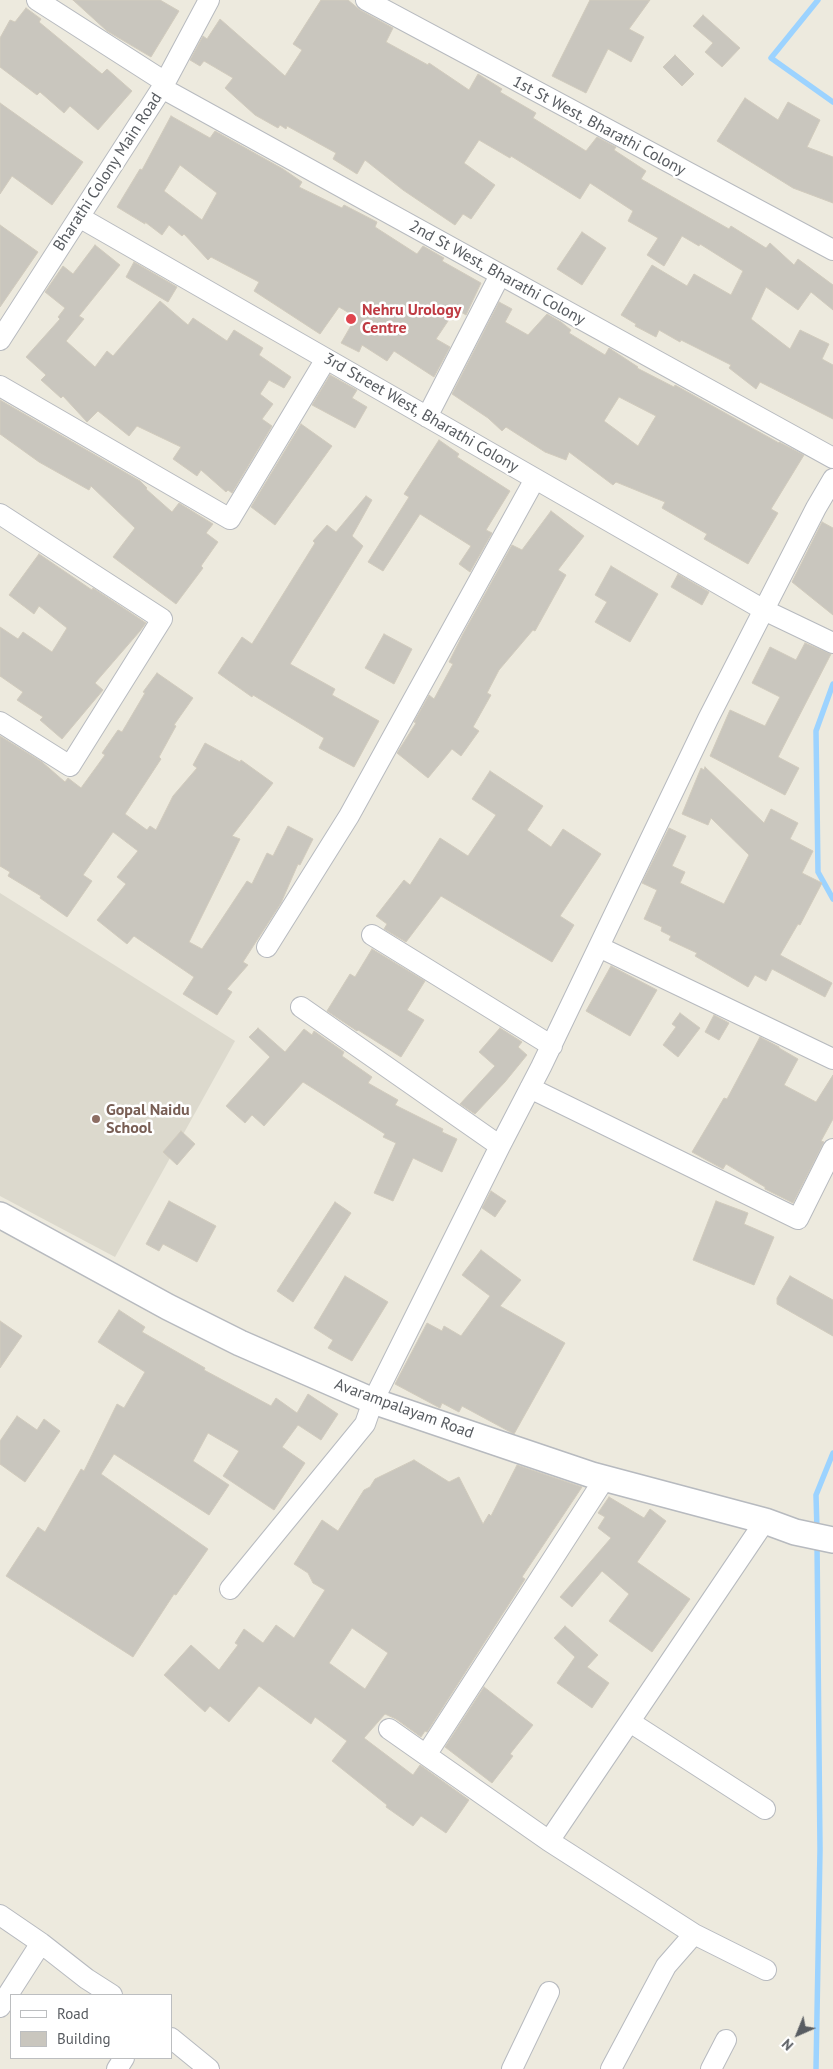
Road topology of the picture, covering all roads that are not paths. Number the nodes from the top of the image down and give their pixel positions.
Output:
1 (37, 0) edge
2 (209, 0) edge
3 (378, 3) edge
4 (163, 85) junction
5 (79, 217) junction
6 (833, 250) edge
7 (500, 275) junction
8 (0, 340) edge
9 (326, 359) junction
10 (0, 386) edge
11 (427, 416) junction
12 (833, 458) edge
13 (535, 479) junction
14 (833, 479) edge
15 (0, 514) edge
16 (764, 610) junction
17 (833, 643) edge
18 (0, 722) edge
19 (372, 935) dead end
20 (267, 947) dead end
21 (599, 947) junction
22 (301, 1007) dead end
23 (552, 1046) junction
24 (833, 1058) edge
25 (530, 1088) junction
26 (500, 1146) junction
27 (833, 1149) edge
28 (0, 1215) edge
29 (373, 1401) junction
30 (605, 1478) junction
31 (765, 1521) junction
32 (833, 1540) edge
33 (230, 1589) dead end
34 (630, 1722) junction
35 (389, 1729) dead end
36 (426, 1754) junction
37 (765, 1809) dead end
38 (549, 1841) junction
39 (0, 1915) edge
40 (694, 1934) junction
41 (41, 1942) junction
42 (766, 1970) dead end
43 (549, 1992) dead end
44 (111, 1994) edge
45 (0, 2007) edge
46 (172, 2039) edge
47 (726, 2040) dead end
48 (209, 2069) edge
49 (512, 2069) edge
50 (611, 2069) edge
51 (711, 2069) edge

1 - 4 street, 2nd St West, Bharathi Colony
2 - 4 street, Bharathi Colony Main Road
3 - 6 street, 1st St West, Bharathi Colony
4 - 5 street, Bharathi Colony Main Road
4 - 7 street, 2nd St West, Bharathi Colony
5 - 8 street, Bharathi Colony Main Road
5 - 9 street, 3rd Street West, Bharathi Colony
7 - 11 street
7 - 12 street, 2nd St West, Bharathi Colony
9 - 10 street
9 - 11 street, 3rd Street West, Bharathi Colony
11 - 13 street, 3rd Street West, Bharathi Colony
13 - 16 street, 3rd Street West, Bharathi Colony
13 - 20 street
14 - 16 street
15 - 18 street
16 - 17 street, 3rd Street West, Bharathi Colony
16 - 21 street
19 - 23 street
21 - 23 street
21 - 24 street
22 - 26 street
23 - 25 street
25 - 26 street
25 - 27 street
26 - 29 street
28 - 29 street, Avarampalayam Road
29 - 30 street, Avarampalayam Road
29 - 33 street
30 - 31 street, Avarampalayam Road
30 - 36 street
31 - 32 street, Avarampalayam Road
31 - 34 street
34 - 37 street
34 - 38 street
35 - 36 street
36 - 38 street
38 - 40 street
39 - 41 street
40 - 42 street
40 - 50 street
41 - 44 street
41 - 45 street
43 - 49 street
46 - 48 street
47 - 51 street

